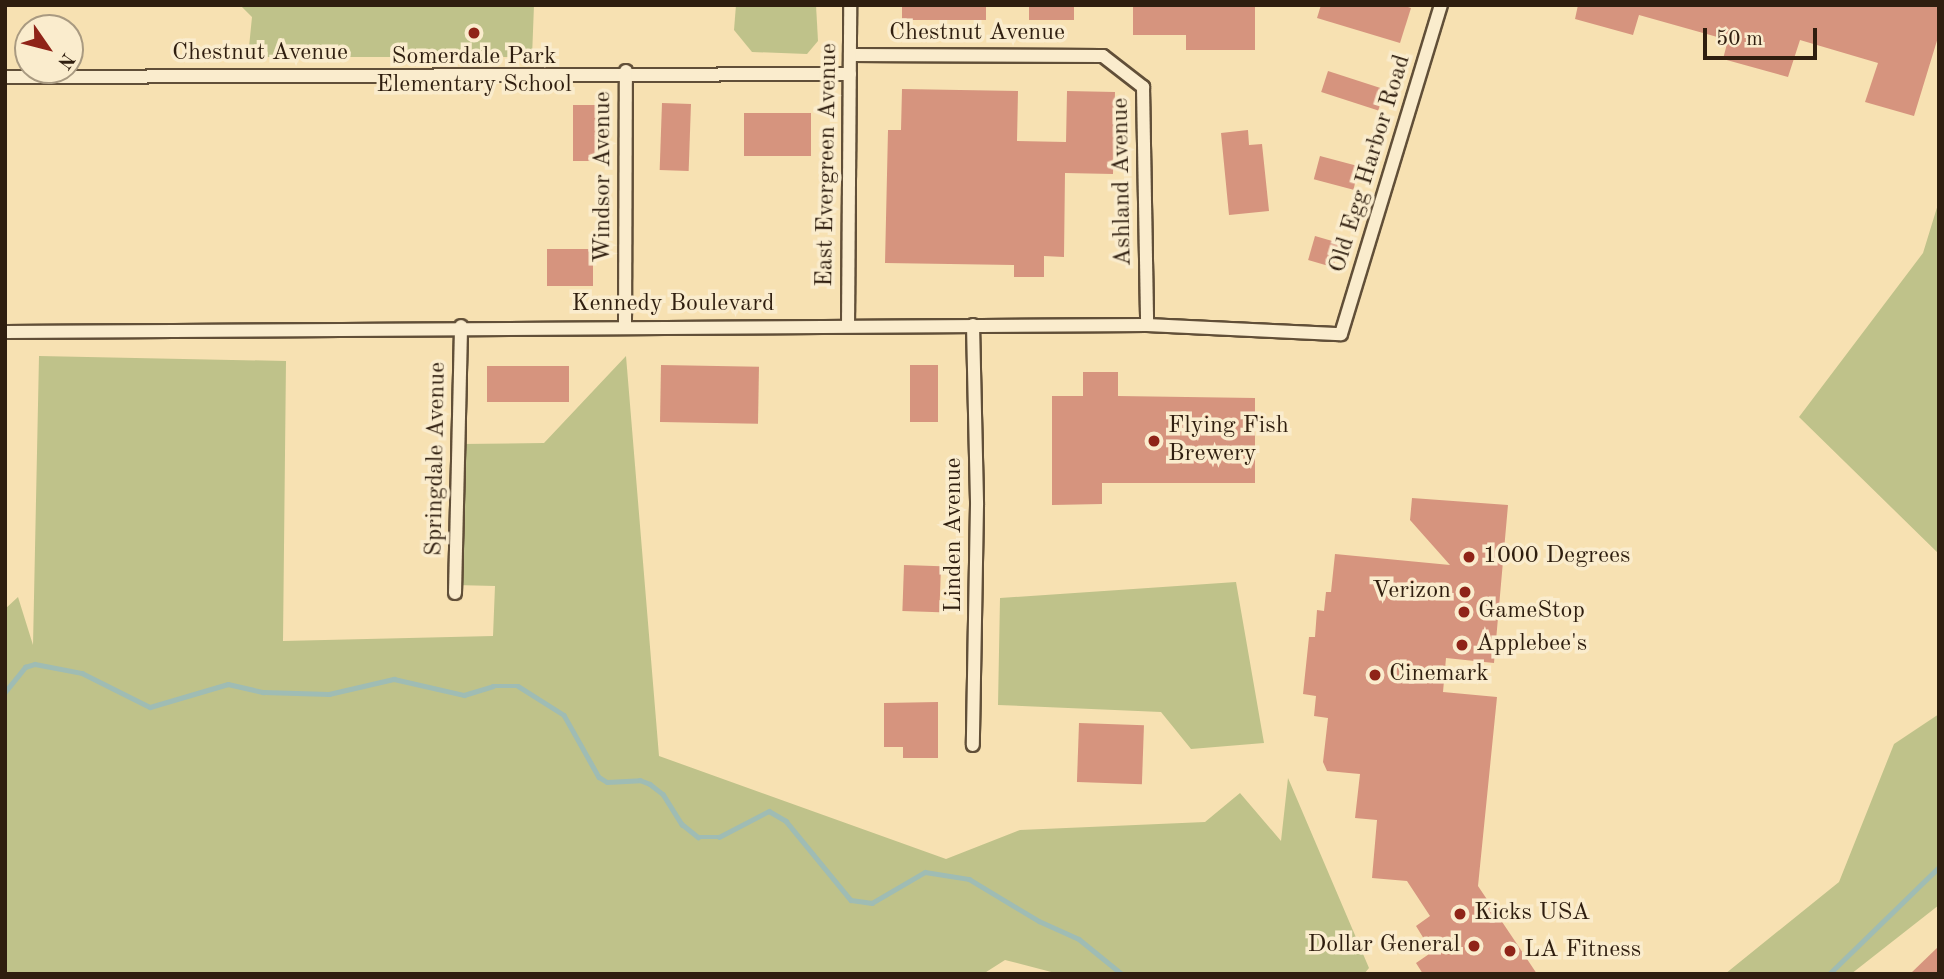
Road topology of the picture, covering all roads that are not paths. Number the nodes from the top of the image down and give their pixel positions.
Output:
1 (850, 5) edge
2 (1441, 5) edge
3 (851, 55) junction
4 (1104, 56) joint
5 (626, 71) junction
6 (850, 74) junction
7 (5, 77) edge
8 (973, 325) junction
9 (1147, 325) junction
10 (461, 326) junction
11 (625, 326) junction
12 (848, 326) junction
13 (5, 331) edge
14 (1341, 334) joint
15 (455, 593) dead end
16 (973, 745) dead end

1 - 3 street, East Evergreen Avenue
2 - 14 street, Old Egg Harbor Road
3 - 4 street, Chestnut Avenue
3 - 6 street, East Evergreen Avenue
4 - 9 street, Ashland Avenue
5 - 6 street, Chestnut Avenue
5 - 7 street, Chestnut Avenue
5 - 11 street, Windsor Avenue
6 - 12 street, East Evergreen Avenue
8 - 9 street, Kennedy Boulevard
8 - 12 street, Kennedy Boulevard
8 - 16 street, Linden Avenue
9 - 14 street, Kennedy Boulevard
10 - 11 street, Kennedy Boulevard
10 - 13 street, Kennedy Boulevard
10 - 15 street, Springdale Avenue
11 - 12 street, Kennedy Boulevard

